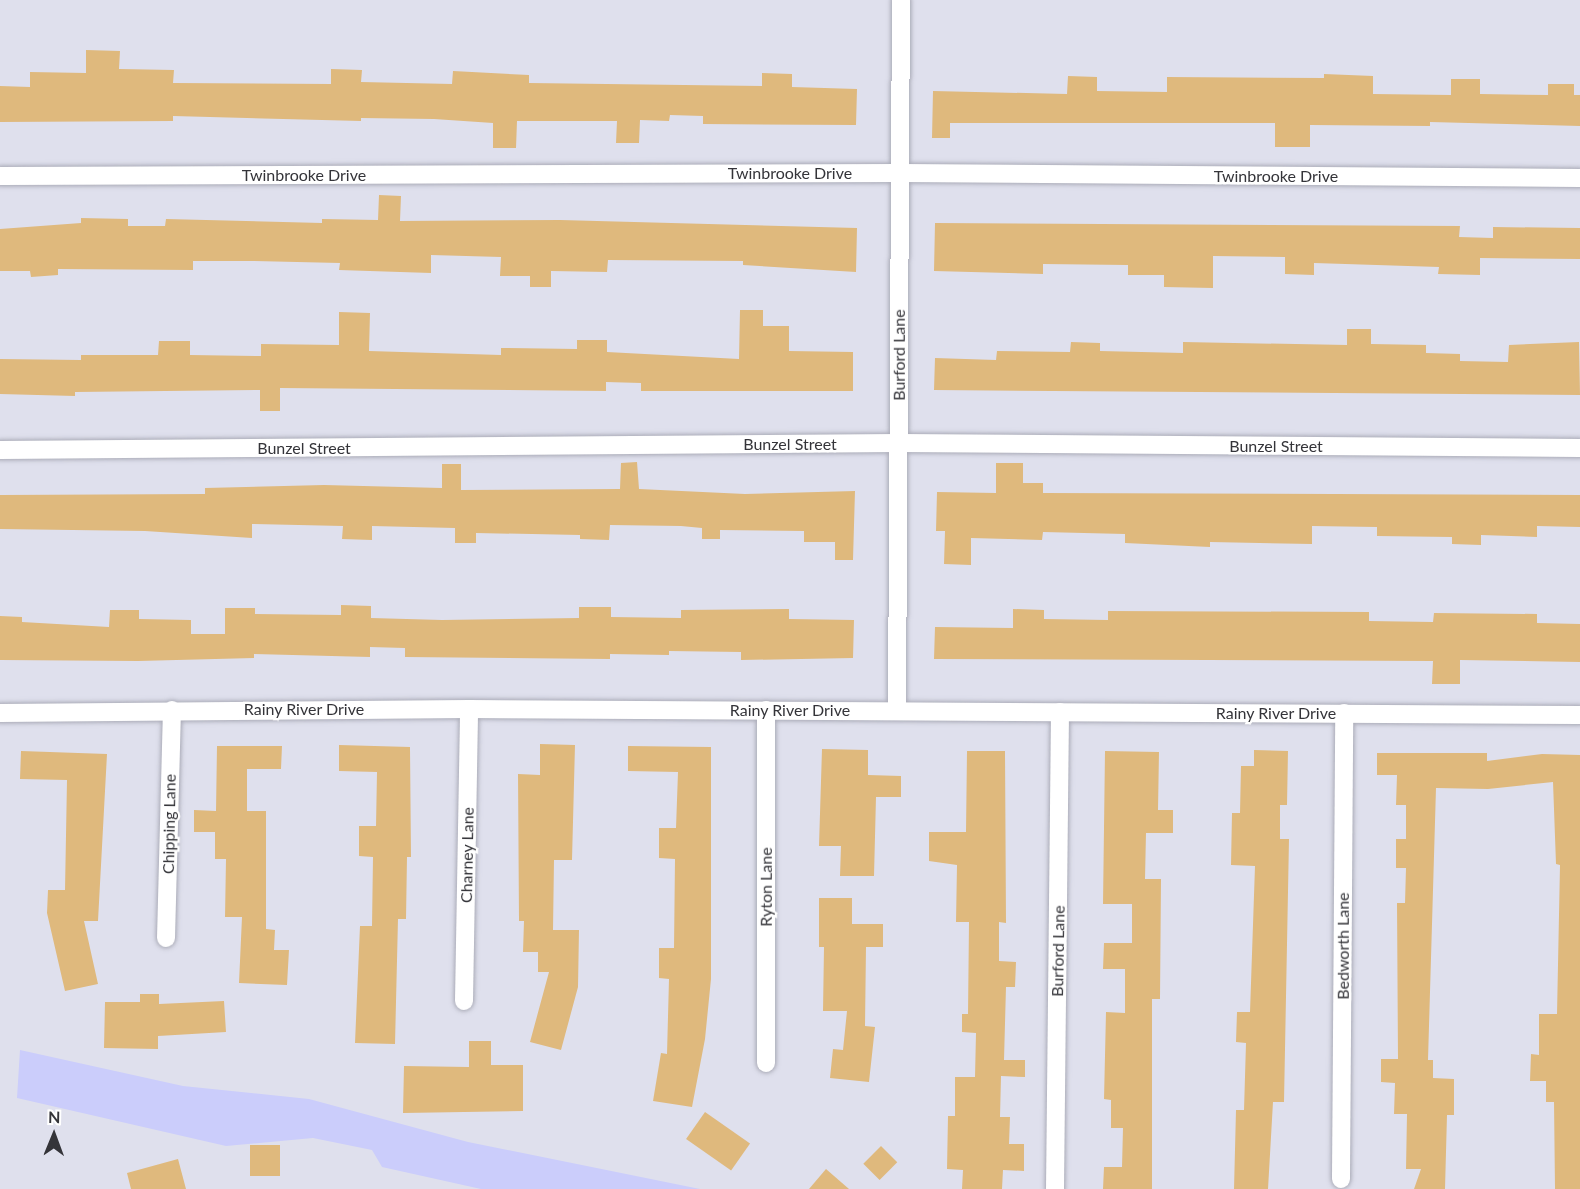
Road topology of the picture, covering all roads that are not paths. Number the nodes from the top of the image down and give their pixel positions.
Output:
1 (901, 0) edge
2 (900, 173) junction
3 (0, 176) edge
4 (1580, 178) edge
5 (898, 443) junction
6 (1580, 448) edge
7 (0, 450) edge
8 (470, 709) junction
9 (172, 710) junction
10 (766, 710) junction
11 (897, 710) junction
12 (1060, 712) junction
13 (0, 713) edge
14 (1344, 713) junction
15 (1580, 715) edge
16 (166, 938) dead end
17 (464, 1001) dead end
18 (766, 1063) dead end
19 (1341, 1179) dead end
20 (1055, 1189) edge

1 - 2 street, Burford Lane
2 - 3 street, Twinbrooke Drive
2 - 4 street, Twinbrooke Drive
2 - 5 street, Burford Lane
5 - 6 street, Bunzel Street
5 - 7 street, Bunzel Street
5 - 11 street, Burford Lane
8 - 9 street, Rainy River Drive
8 - 10 street, Rainy River Drive
8 - 17 street, Charney Lane
9 - 13 street, Rainy River Drive
9 - 16 street, Chipping Lane
10 - 11 street, Rainy River Drive
10 - 18 street, Ryton Lane
11 - 12 street, Rainy River Drive
12 - 14 street, Rainy River Drive
12 - 20 street, Burford Lane
14 - 15 street, Rainy River Drive
14 - 19 street, Bedworth Lane

